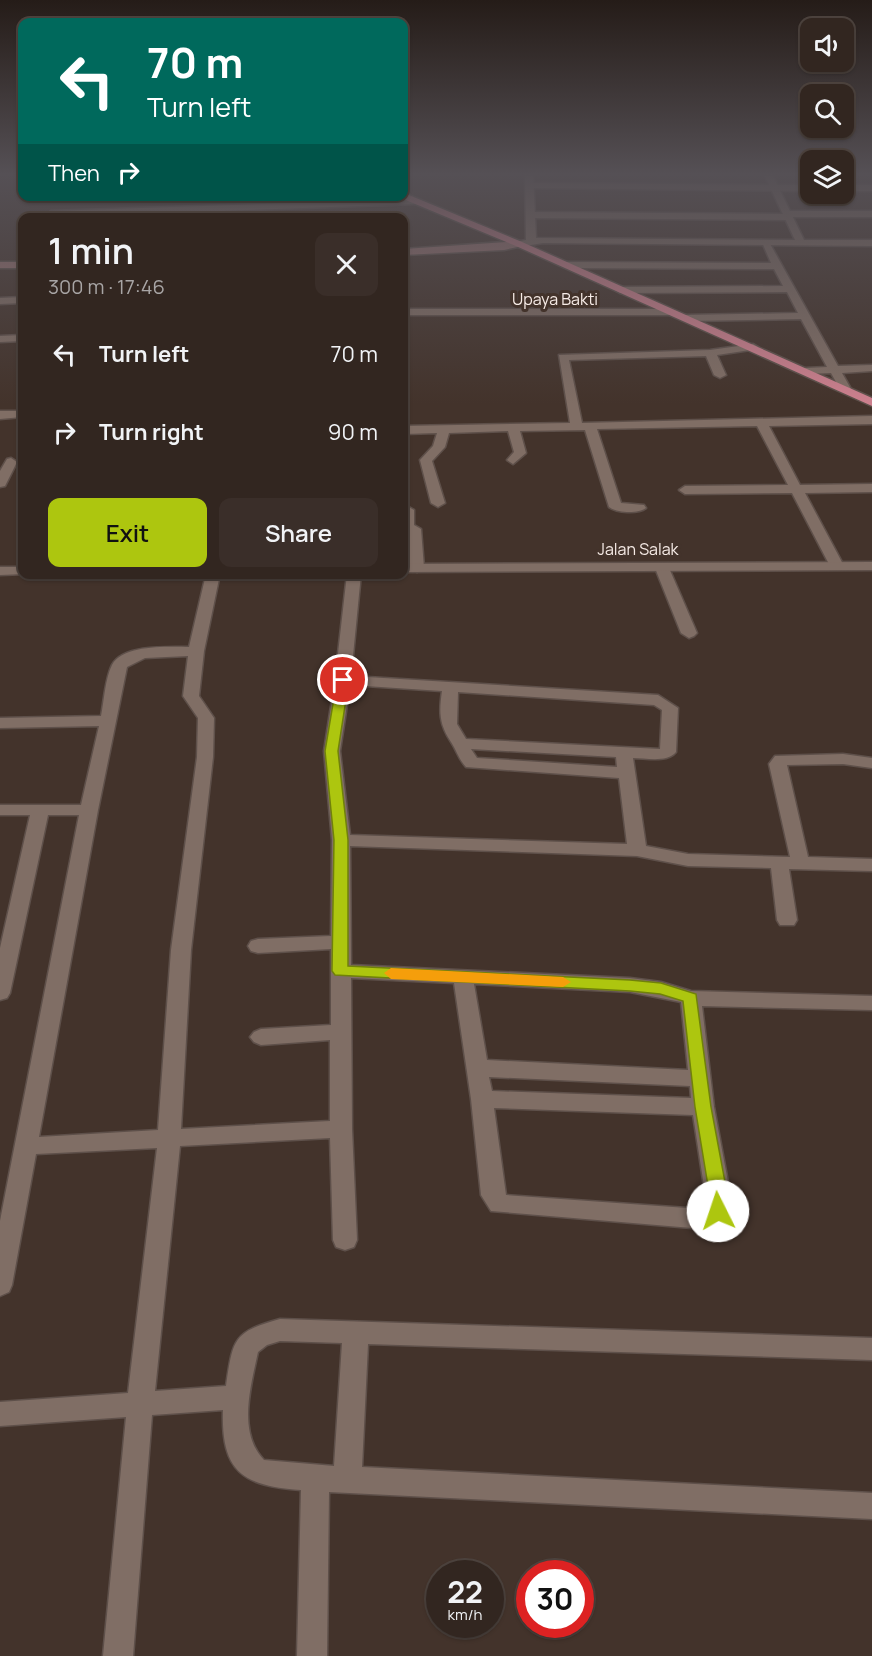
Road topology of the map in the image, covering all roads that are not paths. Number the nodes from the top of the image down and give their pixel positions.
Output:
1 (458, 249) edge
2 (531, 249) edge
3 (768, 249) edge
4 (408, 252) edge
5 (0, 265) edge
6 (18, 265) edge
7 (566, 265) junction
8 (776, 266) junction
9 (620, 290) junction
10 (788, 290) junction
11 (18, 300) edge
12 (0, 301) edge
13 (408, 312) edge
14 (670, 312) junction
15 (804, 316) junction
16 (686, 318) junction
17 (18, 338) edge
18 (0, 339) edge
19 (753, 347) junction
20 (710, 353) junction
21 (834, 368) junction
22 (872, 368) edge
23 (806, 371) junction
24 (720, 375) dead end
25 (845, 389) junction
26 (872, 402) edge
27 (18, 414) edge
28 (0, 415) edge
29 (872, 420) edge
30 (761, 423) junction
31 (583, 428) junction
32 (513, 429) junction
33 (408, 430) edge
34 (444, 430) junction
35 (513, 460) dead end
36 (11, 462) edge
37 (0, 483) edge
38 (872, 488) edge
39 (794, 489) junction
40 (685, 490) dead end
41 (438, 503) dead end
42 (639, 508) dead end
43 (408, 528) edge
44 (837, 566) junction
45 (872, 566) edge
46 (410, 568) edge
47 (662, 568) junction
48 (0, 571) edge
49 (18, 571) edge
50 (212, 579) edge
51 (353, 579) edge
52 (689, 633) dead end
53 (196, 651) junction
54 (343, 680) junction
55 (451, 687) junction
56 (108, 721) junction
57 (0, 723) edge
58 (461, 744) junction
59 (624, 753) junction
60 (872, 763) edge
61 (627, 773) junction
62 (0, 810) edge
63 (40, 810) junction
64 (89, 810) junction
65 (341, 840) junction
66 (637, 850) junction
67 (779, 861) junction
68 (800, 862) junction
69 (872, 865) edge
70 (787, 920) dead end
71 (340, 942) junction
72 (258, 946) dead end
73 (340, 971) junction
74 (463, 977) junction
75 (0, 990) edge
76 (691, 998) junction
77 (872, 1003) edge
78 (341, 1032) junction
79 (261, 1036) dead end
80 (478, 1068) junction
81 (702, 1079) junction
82 (482, 1100) junction
83 (703, 1107) junction
84 (341, 1129) junction
85 (169, 1139) junction
86 (27, 1146) junction
87 (345, 1240) dead end
88 (0, 1285) edge
89 (356, 1332) junction
90 (872, 1349) edge
91 (236, 1397) junction
92 (140, 1405) junction
93 (0, 1414) edge
94 (315, 1478) junction
95 (347, 1480) junction
96 (872, 1506) edge
97 (118, 1656) edge
98 (312, 1656) edge

1 - 4 main road
2 - 7 highway
3 - 8 street
5 - 6 main road
7 - 8 street
7 - 9 highway
8 - 10 street
9 - 10 street
9 - 14 highway
10 - 15 street
11 - 12 street
13 - 14 street, Upaya Bakti
14 - 16 highway
15 - 16 street
15 - 21 street
16 - 19 highway
17 - 18 street
19 - 20 street
19 - 23 highway
20 - 24 street
20 - 31 street
21 - 22 street
21 - 23 street
21 - 25 street
23 - 25 highway
25 - 26 highway
27 - 28 street
29 - 30 street
30 - 31 street
30 - 39 street
31 - 32 street
31 - 42 street
32 - 34 street
32 - 35 street
33 - 34 street
34 - 41 street
36 - 37 street
38 - 39 street
39 - 40 street
39 - 44 street
43 - 46 street
44 - 45 street, Jalan Salak
44 - 47 street, Jalan Salak
46 - 47 street, Jalan Salak
47 - 52 street
48 - 49 street
50 - 53 street
51 - 54 street
53 - 56 street
53 - 85 street
54 - 55 street
54 - 65 street
55 - 58 street
55 - 59 street
56 - 57 street
56 - 64 street
58 - 59 street
58 - 61 street
59 - 61 street
60 - 68 street
61 - 66 street
62 - 63 street
63 - 64 street
63 - 75 street
64 - 86 street
65 - 66 street
65 - 71 street
66 - 67 street
67 - 68 street
67 - 70 street
68 - 69 street
71 - 72 street
71 - 73 street
73 - 74 street
73 - 78 street
74 - 76 street
74 - 80 street
76 - 77 street
76 - 81 street
78 - 79 street
78 - 84 street
80 - 81 street
80 - 82 street
81 - 83 street
82 - 83 street
82 - 83 street
84 - 85 street
84 - 87 street
85 - 86 street
85 - 92 street
86 - 88 street
89 - 90 street
89 - 91 street
89 - 95 street
91 - 92 street
91 - 94 street
92 - 93 street
92 - 97 street
94 - 95 street
94 - 98 street
95 - 96 street

